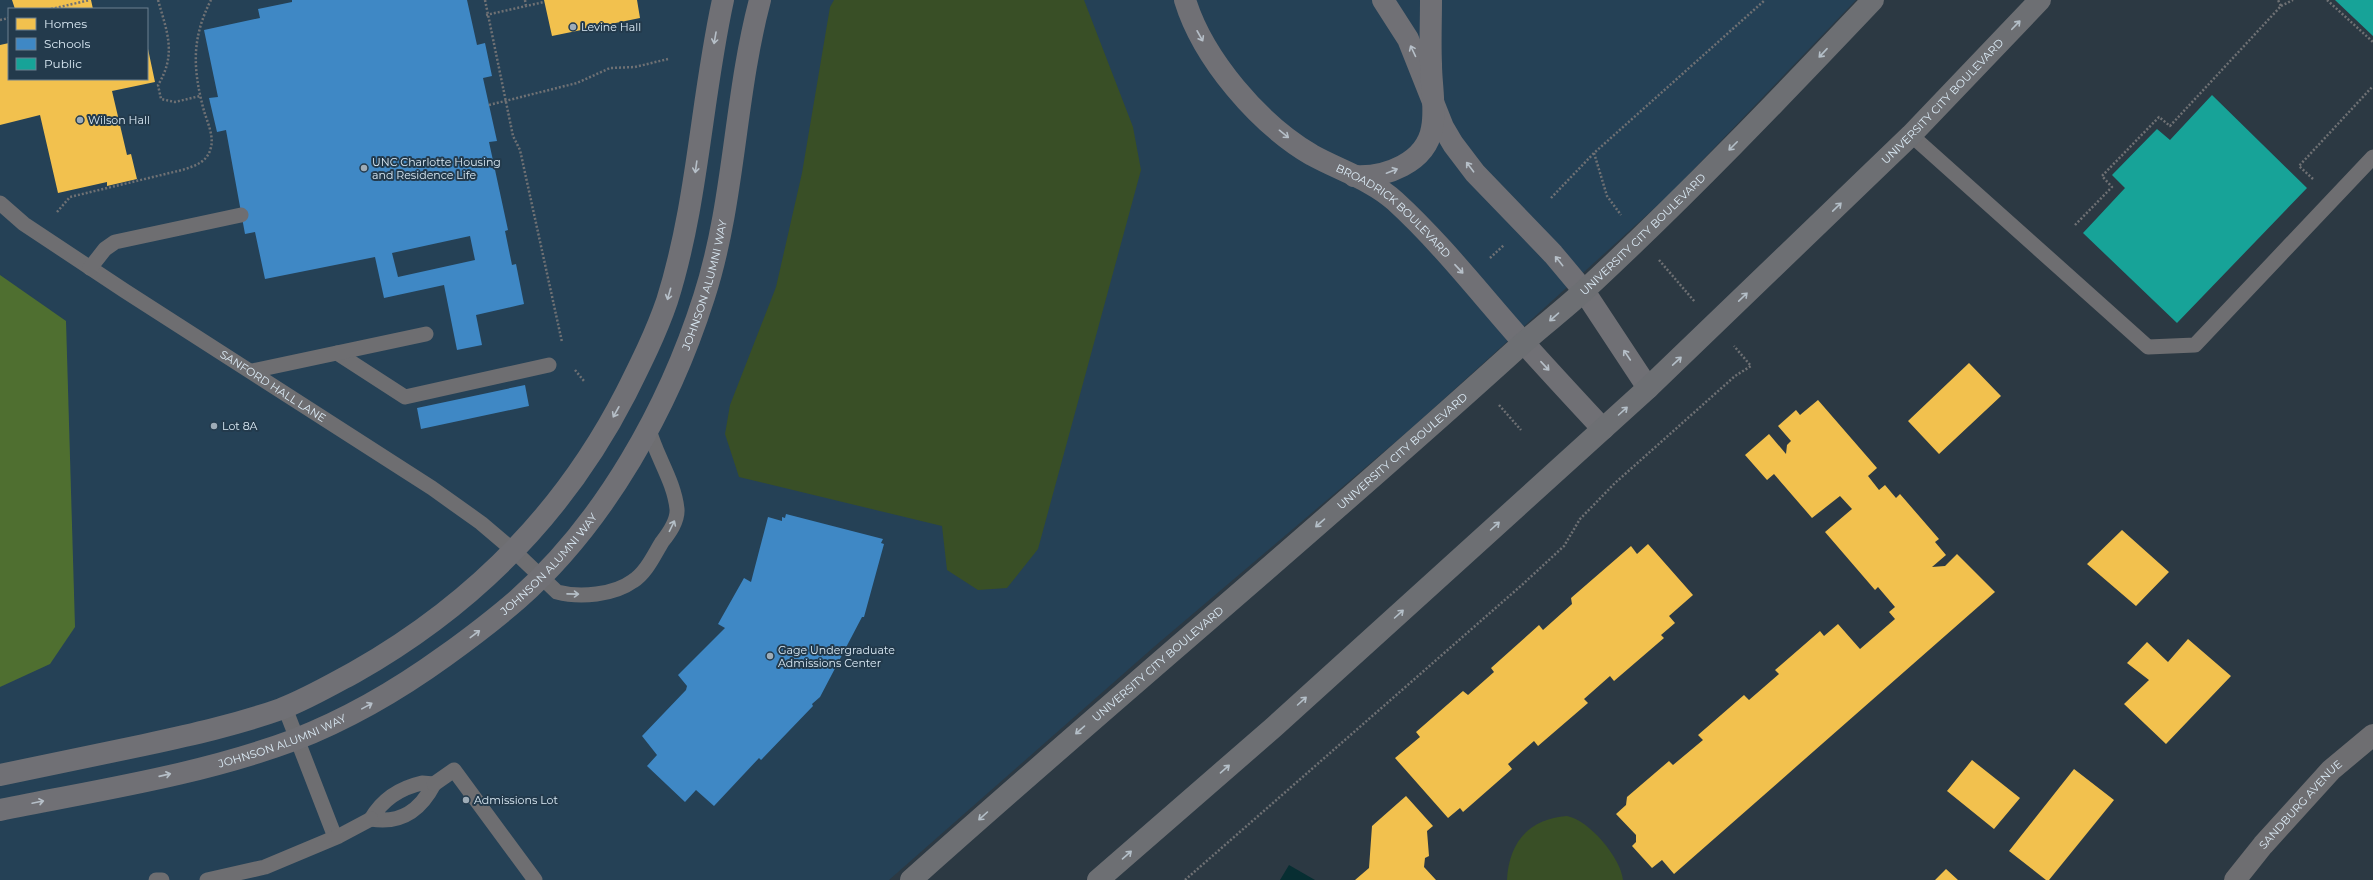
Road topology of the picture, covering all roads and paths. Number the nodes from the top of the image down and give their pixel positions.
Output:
1 (90, 0) edge
2 (158, 0) edge
3 (211, 0) edge
4 (484, 0) edge
5 (525, 0) edge
6 (723, 0) edge
7 (760, 0) edge
8 (1185, 0) edge
9 (1383, 0) edge
10 (1431, 0) edge
11 (1765, 0) edge
12 (1873, 0) edge
13 (2040, 0) edge
14 (2278, 0) edge
15 (2293, 0) edge
16 (2327, 0) edge
17 (544, 2) dead end
18 (526, 6) junction
19 (2281, 6) junction
20 (54, 8) edge
21 (486, 15) junction
22 (2373, 42) edge
23 (668, 59) dead end
24 (2373, 86) edge
25 (200, 96) junction
26 (1432, 99) junction
27 (506, 100) junction
28 (489, 105) dead end
29 (1911, 135) junction
30 (1594, 153) junction
31 (2373, 157) edge
32 (1354, 176) junction
33 (2313, 179) dead end
34 (1607, 196) dead end
35 (1551, 198) dead end
36 (0, 204) edge
37 (57, 212) dead end
38 (241, 215) dead end
39 (2075, 225) dead end
40 (1508, 242) dead end
41 (1488, 260) dead end
42 (90, 268) junction
43 (1668, 271) dead end
44 (1584, 291) junction
45 (1688, 294) dead end
46 (426, 334) dead end
47 (1524, 343) junction
48 (563, 344) dead end
49 (1737, 349) dead end
50 (337, 352) junction
51 (549, 365) dead end
52 (572, 365) dead end
53 (252, 371) junction
54 (584, 381) dead end
55 (1648, 388) junction
56 (1498, 404) dead end
57 (648, 426) junction
58 (1603, 429) junction
59 (1521, 430) dead end
60 (514, 551) junction
61 (541, 576) junction
62 (284, 708) junction
63 (2373, 734) edge
64 (297, 739) junction
65 (0, 775) edge
66 (434, 784) junction
67 (0, 810) edge
68 (371, 819) junction
69 (335, 837) junction
70 (156, 880) edge
71 (162, 880) edge
72 (207, 880) edge
73 (535, 880) edge
74 (911, 880) edge
75 (1098, 880) edge
76 (1185, 880) edge
77 (2235, 880) edge

1 - 20 path
2 - 25 path
3 - 25 path
4 - 21 path
5 - 18 path
6 -> 60 street
7 - 57 street, JOHNSON ALUMNI WAY
8 -> 32 street, BROADRICK BOULEVARD
26 -> 9 street
10 - 26 street
11 - 30 path
12 -> 44 main road, UNIVERSITY CITY BOULEVARD
29 -> 13 main road, UNIVERSITY CITY BOULEVARD
14 - 19 path
15 - 19 path
16 - 22 path
17 - 18 path
18 - 21 path
19 - 39 path
21 - 27 path
23 - 27 path
24 - 33 path
25 - 37 path
32 -> 26 street
44 -> 26 street
27 - 28 path
27 - 48 path
29 - 31 lane
55 -> 29 main road, UNIVERSITY CITY BOULEVARD
30 - 34 path
30 - 35 path
32 -> 47 street, BROADRICK BOULEVARD
36 - 42 lane, SANFORD HALL LANE
38 - 42 lane
40 - 41 path
42 - 53 lane, SANFORD HALL LANE
43 - 45 path
44 -> 47 main road, UNIVERSITY CITY BOULEVARD
55 -> 44 street
46 - 50 lane
47 -> 58 street, BROADRICK BOULEVARD
47 -> 74 main road, UNIVERSITY CITY BOULEVARD
49 - 76 path
50 - 51 lane
50 - 53 lane
52 - 54 path
53 - 60 lane, SANFORD HALL LANE
58 -> 55 main road, UNIVERSITY CITY BOULEVARD
56 - 59 path
57 - 61 street, JOHNSON ALUMNI WAY
61 -> 57 lane, SANFORD HALL LANE
75 -> 58 main road, UNIVERSITY CITY BOULEVARD
60 - 61 lane, SANFORD HALL LANE
60 - 62 street
64 -> 61 street, JOHNSON ALUMNI WAY
62 - 64 lane
62 - 65 street
63 - 77 street, SANDBURG AVENUE
67 -> 64 street, JOHNSON ALUMNI WAY
64 - 69 lane
66 - 68 lane
66 - 68 lane
66 - 73 lane
68 - 69 lane
69 - 72 lane
70 - 71 lane

